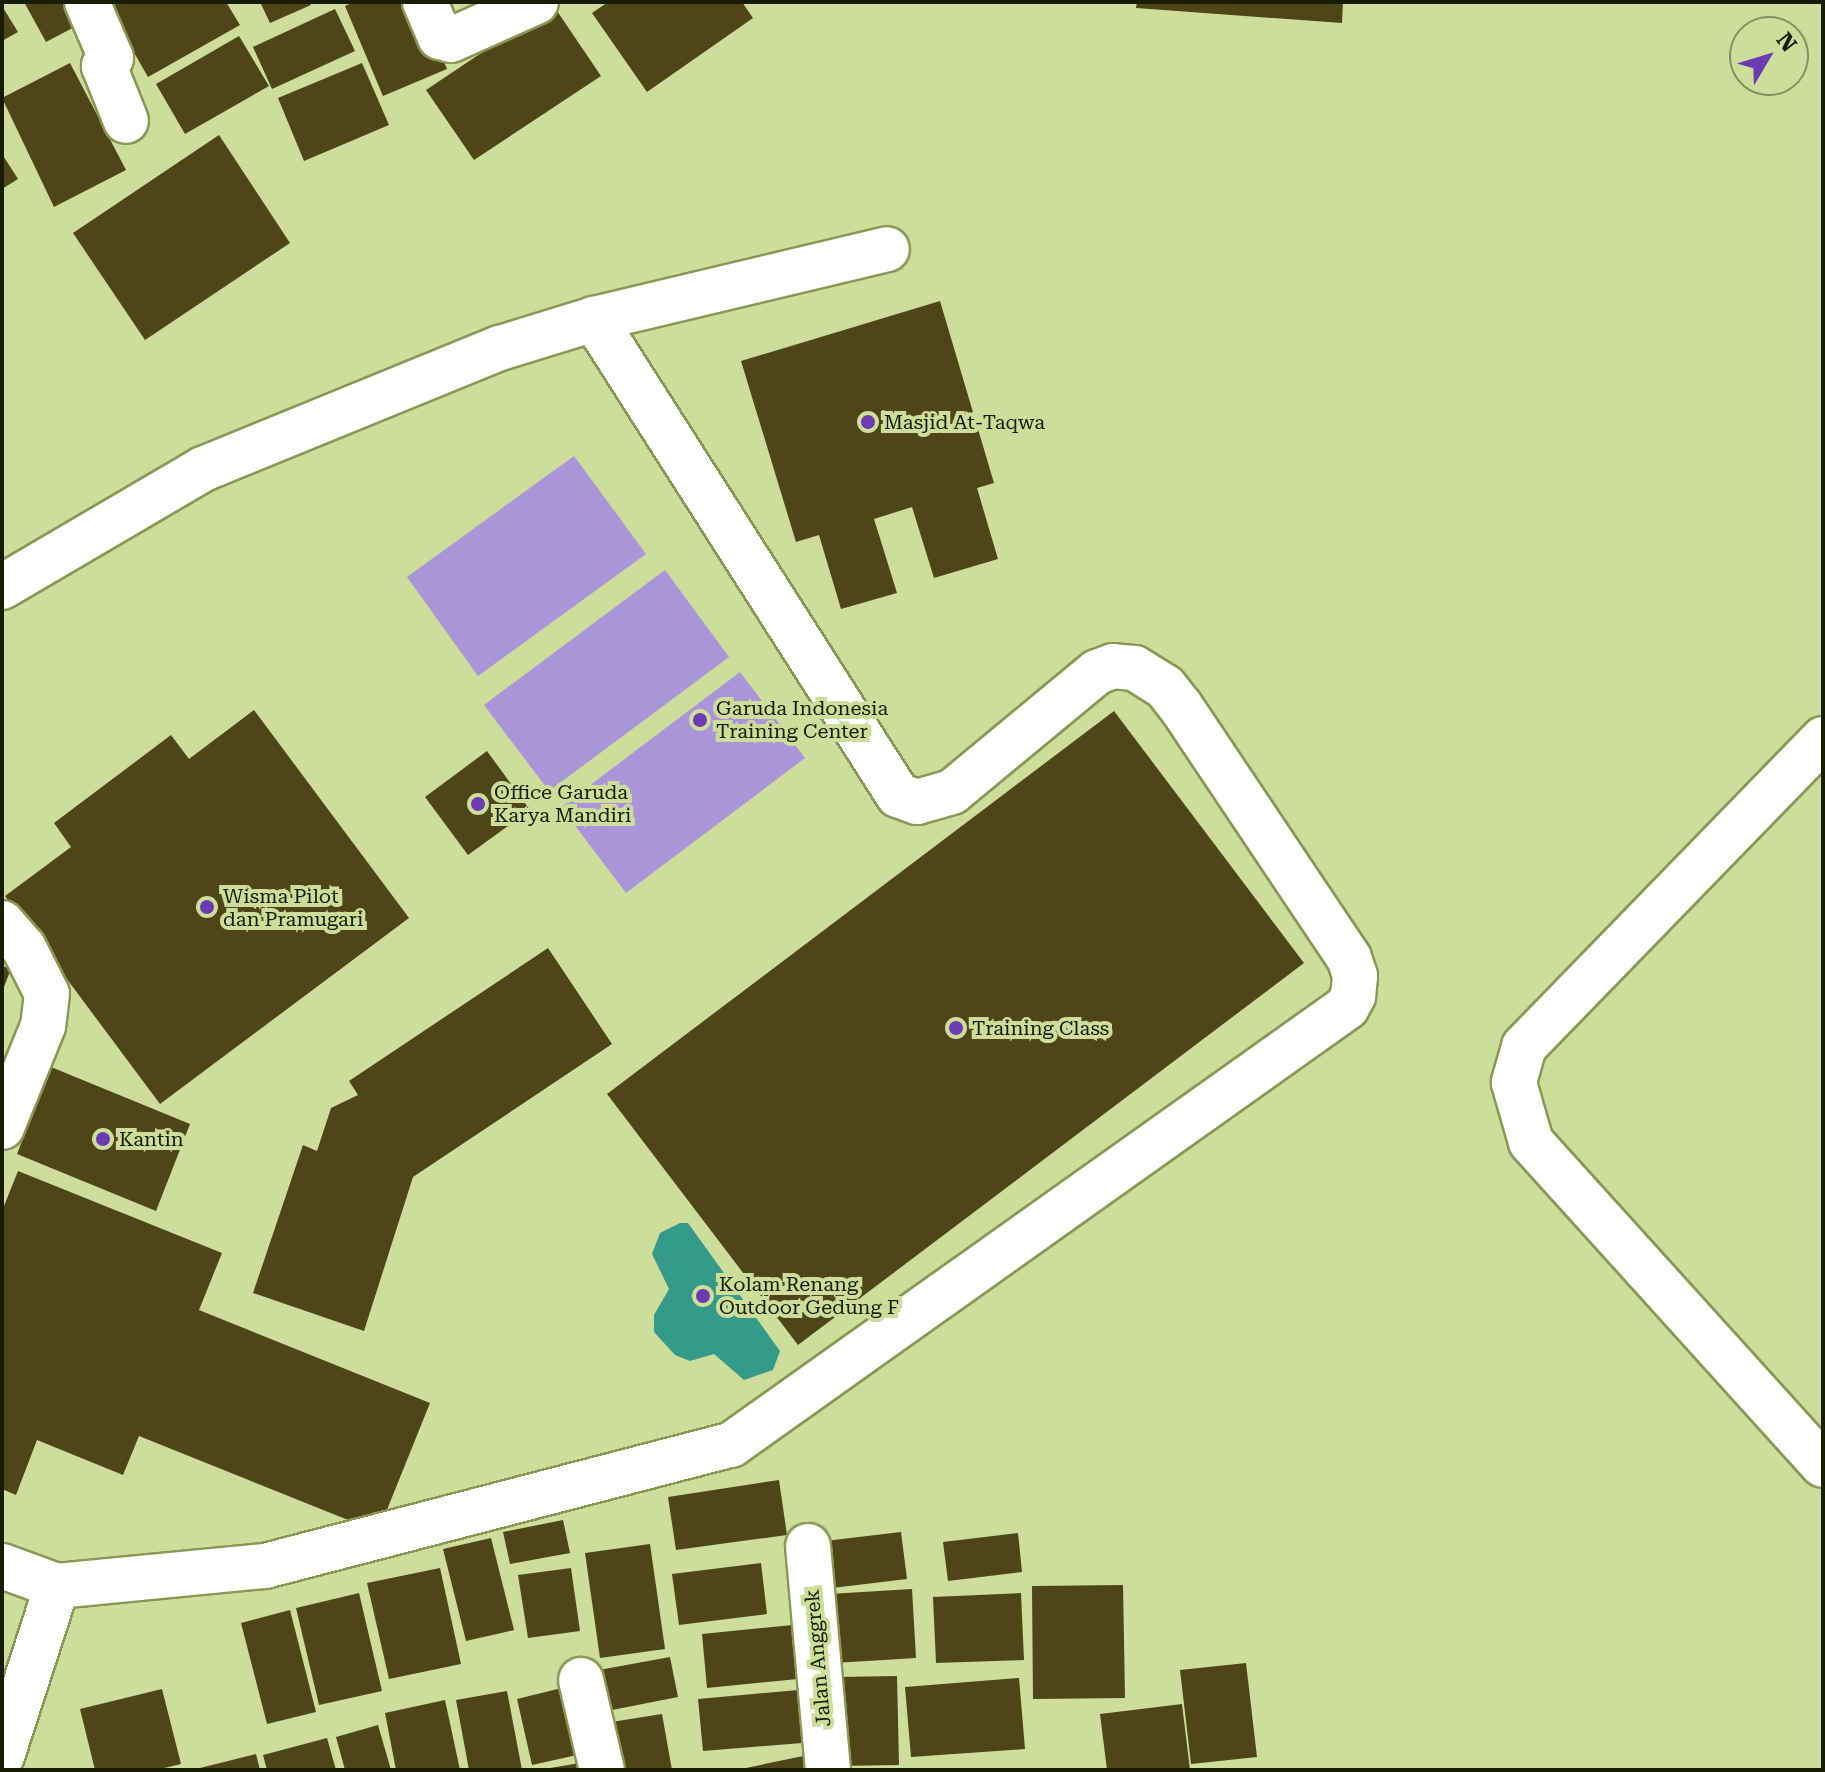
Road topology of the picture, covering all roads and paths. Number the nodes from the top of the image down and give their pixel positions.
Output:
1 (87, 2) edge
2 (425, 2) edge
3 (536, 2) edge
4 (126, 121) dead end
5 (887, 249) dead end
6 (594, 319) junction
7 (2, 587) edge
8 (1823, 739) edge
9 (2, 923) edge
10 (2, 1127) edge
11 (1823, 1465) edge
12 (808, 1546) dead end
13 (2, 1566) edge
14 (57, 1586) junction
15 (581, 1680) dead end
16 (2, 1756) edge
17 (602, 1770) edge
18 (828, 1770) edge

1 - 4 street
2 - 3 street
5 - 6 street
6 - 7 street
6 - 14 street
8 - 11 street
9 - 10 street
12 - 18 street, Jalan Anggrek
13 - 14 street
14 - 16 street
15 - 17 street

